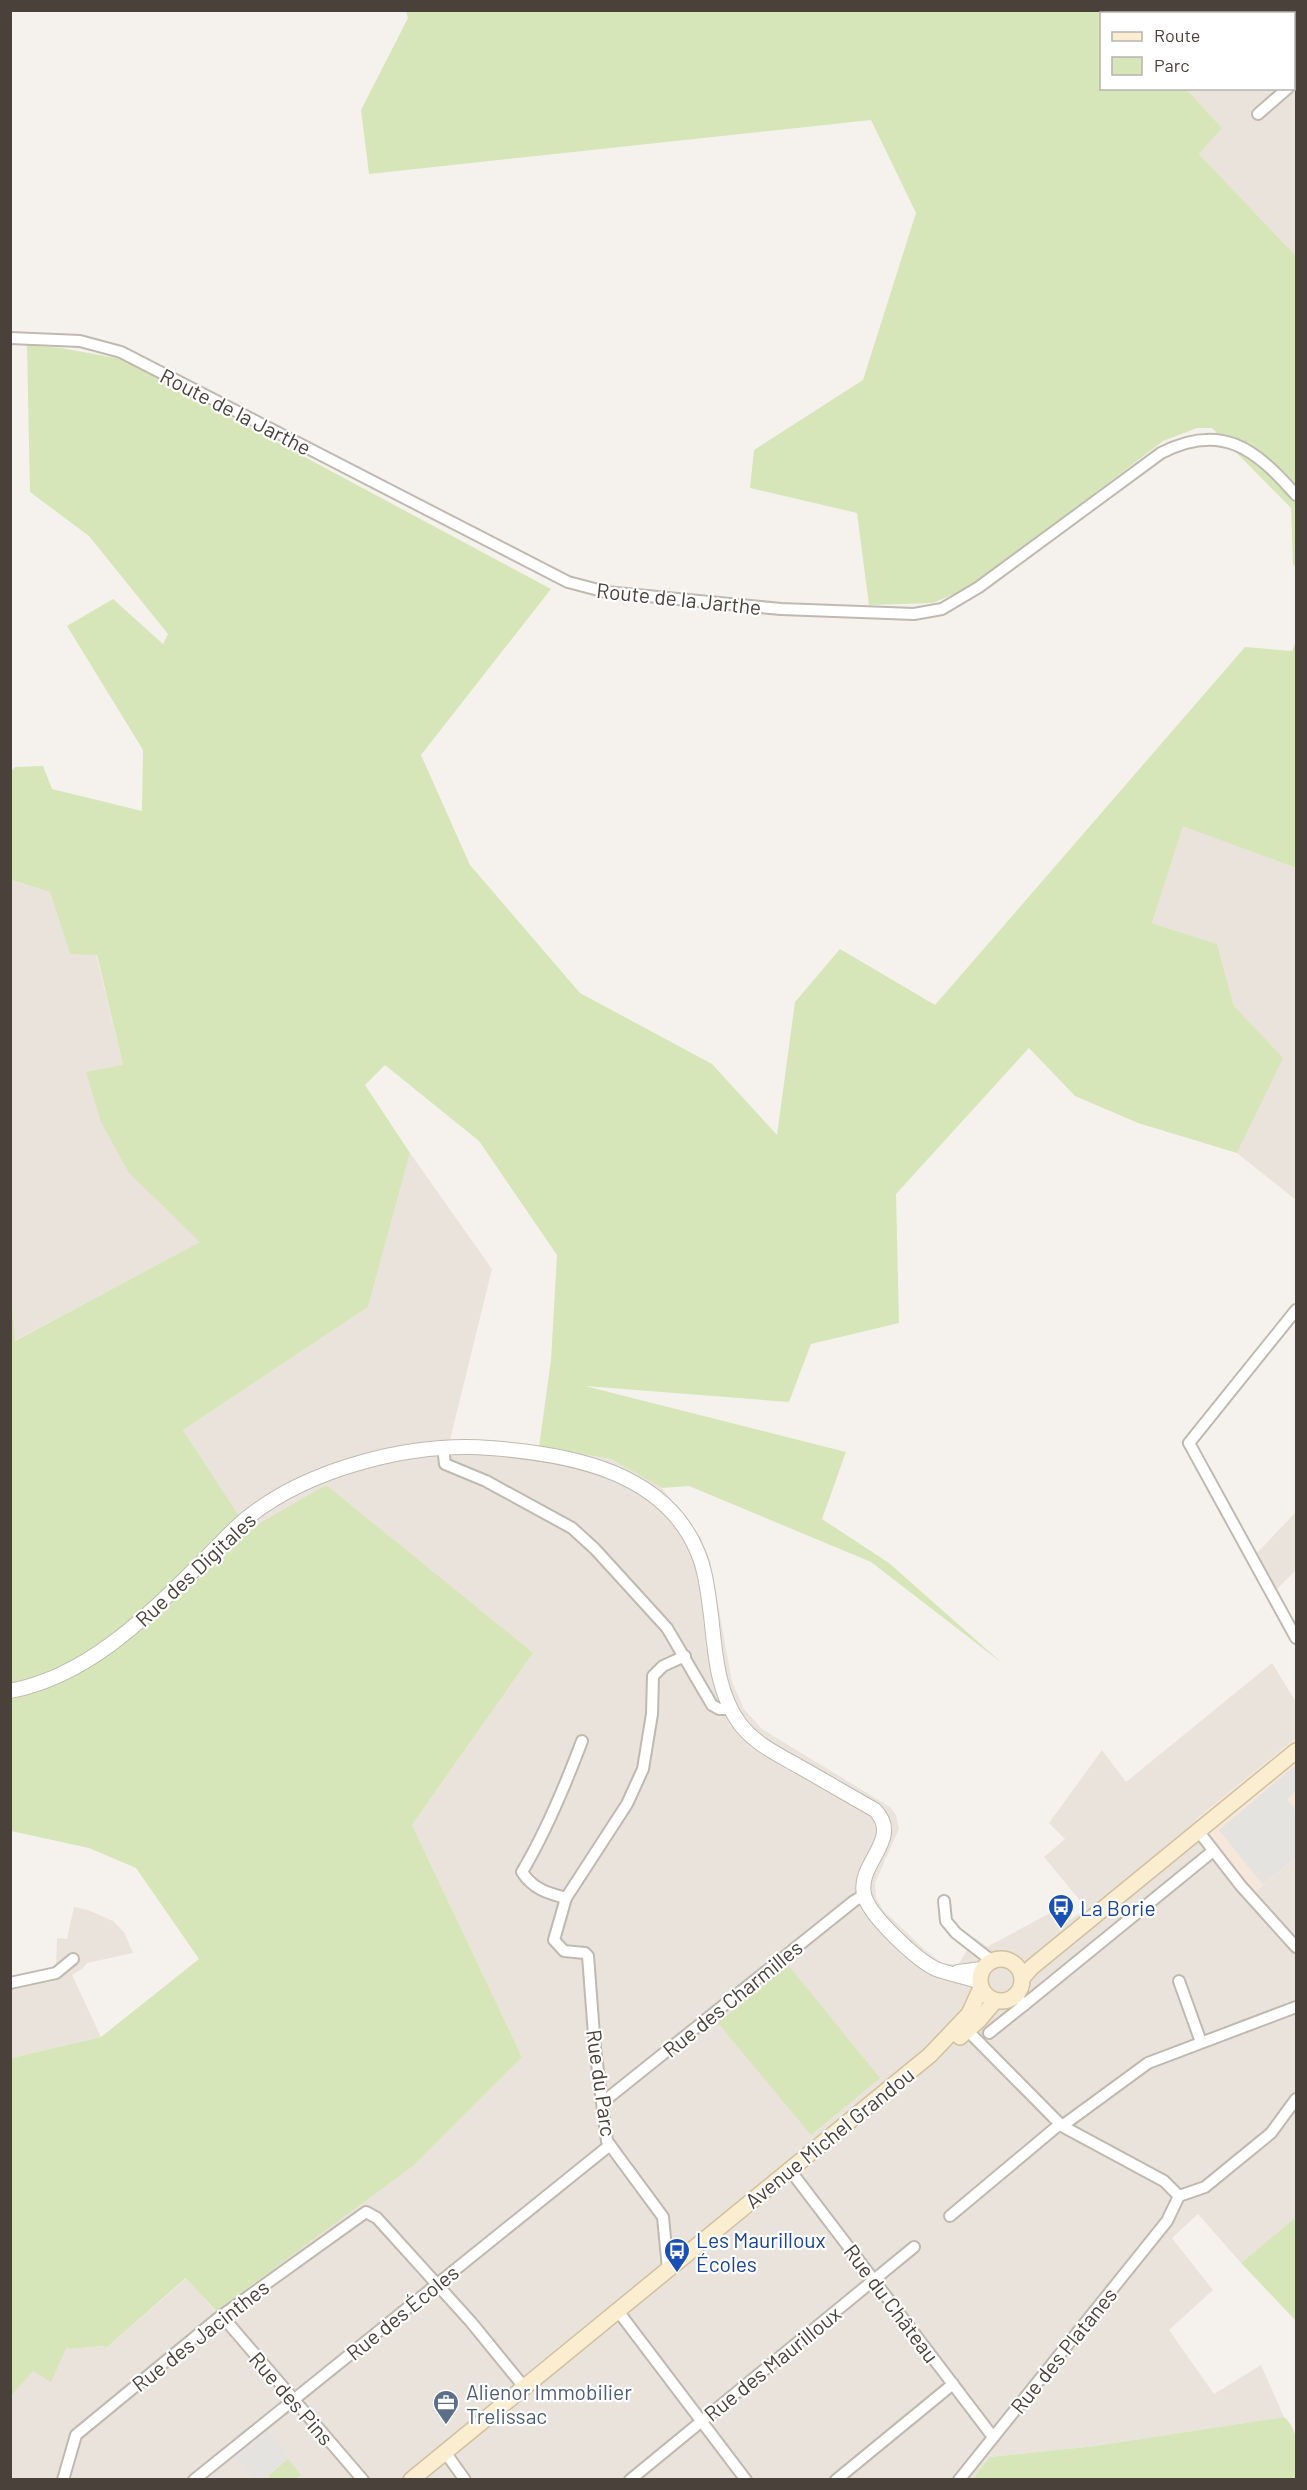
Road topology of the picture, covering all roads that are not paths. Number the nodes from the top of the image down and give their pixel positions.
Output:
1 (1286, 90) edge
2 (1258, 114) dead end
3 (10, 338) edge
4 (1296, 495) edge
5 (1296, 1310) edge
6 (443, 1447) junction
7 (1296, 1638) edge
8 (685, 1656) junction
9 (10, 1691) edge
10 (730, 1708) junction
11 (582, 1741) dead end
12 (1296, 1750) edge
13 (1199, 1832) junction
14 (1213, 1851) junction
15 (864, 1895) junction
16 (566, 1898) junction
17 (944, 1901) dead end
18 (1296, 1947) edge
19 (73, 1959) dead end
20 (1019, 1970) junction
21 (984, 1975) junction
22 (1179, 1981) dead end
23 (10, 1983) edge
24 (1020, 2000) junction
25 (995, 2001) junction
26 (974, 2002) junction
27 (1296, 2007) edge
28 (979, 2020) junction
29 (967, 2030) junction
30 (989, 2033) dead end
31 (1201, 2043) junction
32 (981, 2045) junction
33 (930, 2055) junction
34 (1296, 2099) edge
35 (603, 2102) junction
36 (1061, 2125) junction
37 (610, 2145) junction
38 (790, 2170) junction
39 (1179, 2196) junction
40 (950, 2216) dead end
41 (914, 2247) dead end
42 (668, 2269) junction
43 (874, 2280) junction
44 (437, 2284) junction
45 (618, 2310) junction
46 (222, 2316) junction
47 (953, 2384) junction
48 (524, 2388) junction
49 (294, 2399) junction
50 (702, 2421) junction
51 (993, 2437) junction
52 (445, 2452) junction
53 (63, 2480) edge
54 (194, 2480) edge
55 (363, 2480) edge
56 (411, 2480) edge
57 (465, 2480) edge
58 (630, 2480) edge
59 (746, 2480) edge
60 (836, 2480) edge
61 (959, 2480) edge

1 - 2 street
3 - 4 street, Route de la Jarthe
5 - 7 street
6 - 8 street
6 - 9 street, Rue des Digitales
6 - 10 street, Rue des Digitales
8 - 10 street
8 - 16 street
10 - 15 street, Rue des Digitales
11 - 16 street
12 - 13 main road
13 - 14 street
13 - 20 main road
14 - 18 street
14 - 24 street
15 - 21 street
15 - 35 street, Rue des Charmilles
16 - 35 street, Rue du Parc
17 - 21 street
19 - 23 street
20 - 21 main road
20 - 24 main road
21 - 25 main road
21 - 26 main road, Avenue Michel Grandou
22 - 31 street
24 - 25 main road
24 - 30 street
25 - 28 main road, Avenue Michel Grandou
26 - 29 street
26 - 33 main road, Avenue Michel Grandou
27 - 31 street
28 - 29 main road, Avenue Michel Grandou
28 - 32 street
29 - 32 street
29 - 33 main road, Avenue Michel Grandou
31 - 36 street
32 - 36 street
33 - 38 main road, Avenue Michel Grandou
34 - 39 street
35 - 37 street, Rue du Parc
36 - 39 street
36 - 40 street
37 - 42 street, Rue du Parc
37 - 44 street, Rue des Écoles
38 - 42 main road, Avenue Michel Grandou
38 - 43 street, Rue du Château
39 - 51 street, Rue des Platanes
41 - 43 street, Rue des Maurilloux
42 - 45 main road, Avenue Michel Grandou
43 - 47 street, Rue du Château
43 - 50 street, Rue des Maurilloux
44 - 46 street, Rue des Jacinthes
44 - 48 street
44 - 49 street, Rue des Écoles
45 - 48 main road, Avenue Michel Grandou
45 - 50 street
46 - 49 street, Rue des Pins
46 - 53 street, Rue des Jacinthes
47 - 51 street, Rue du Château
47 - 60 street
48 - 52 main road, Avenue Michel Grandou
49 - 54 street, Rue des Écoles
49 - 55 street, Rue des Pins
50 - 58 street, Rue des Maurilloux
50 - 59 street
51 - 61 street, Rue des Platanes
52 - 56 main road, Avenue Michel Grandou
52 - 57 street

